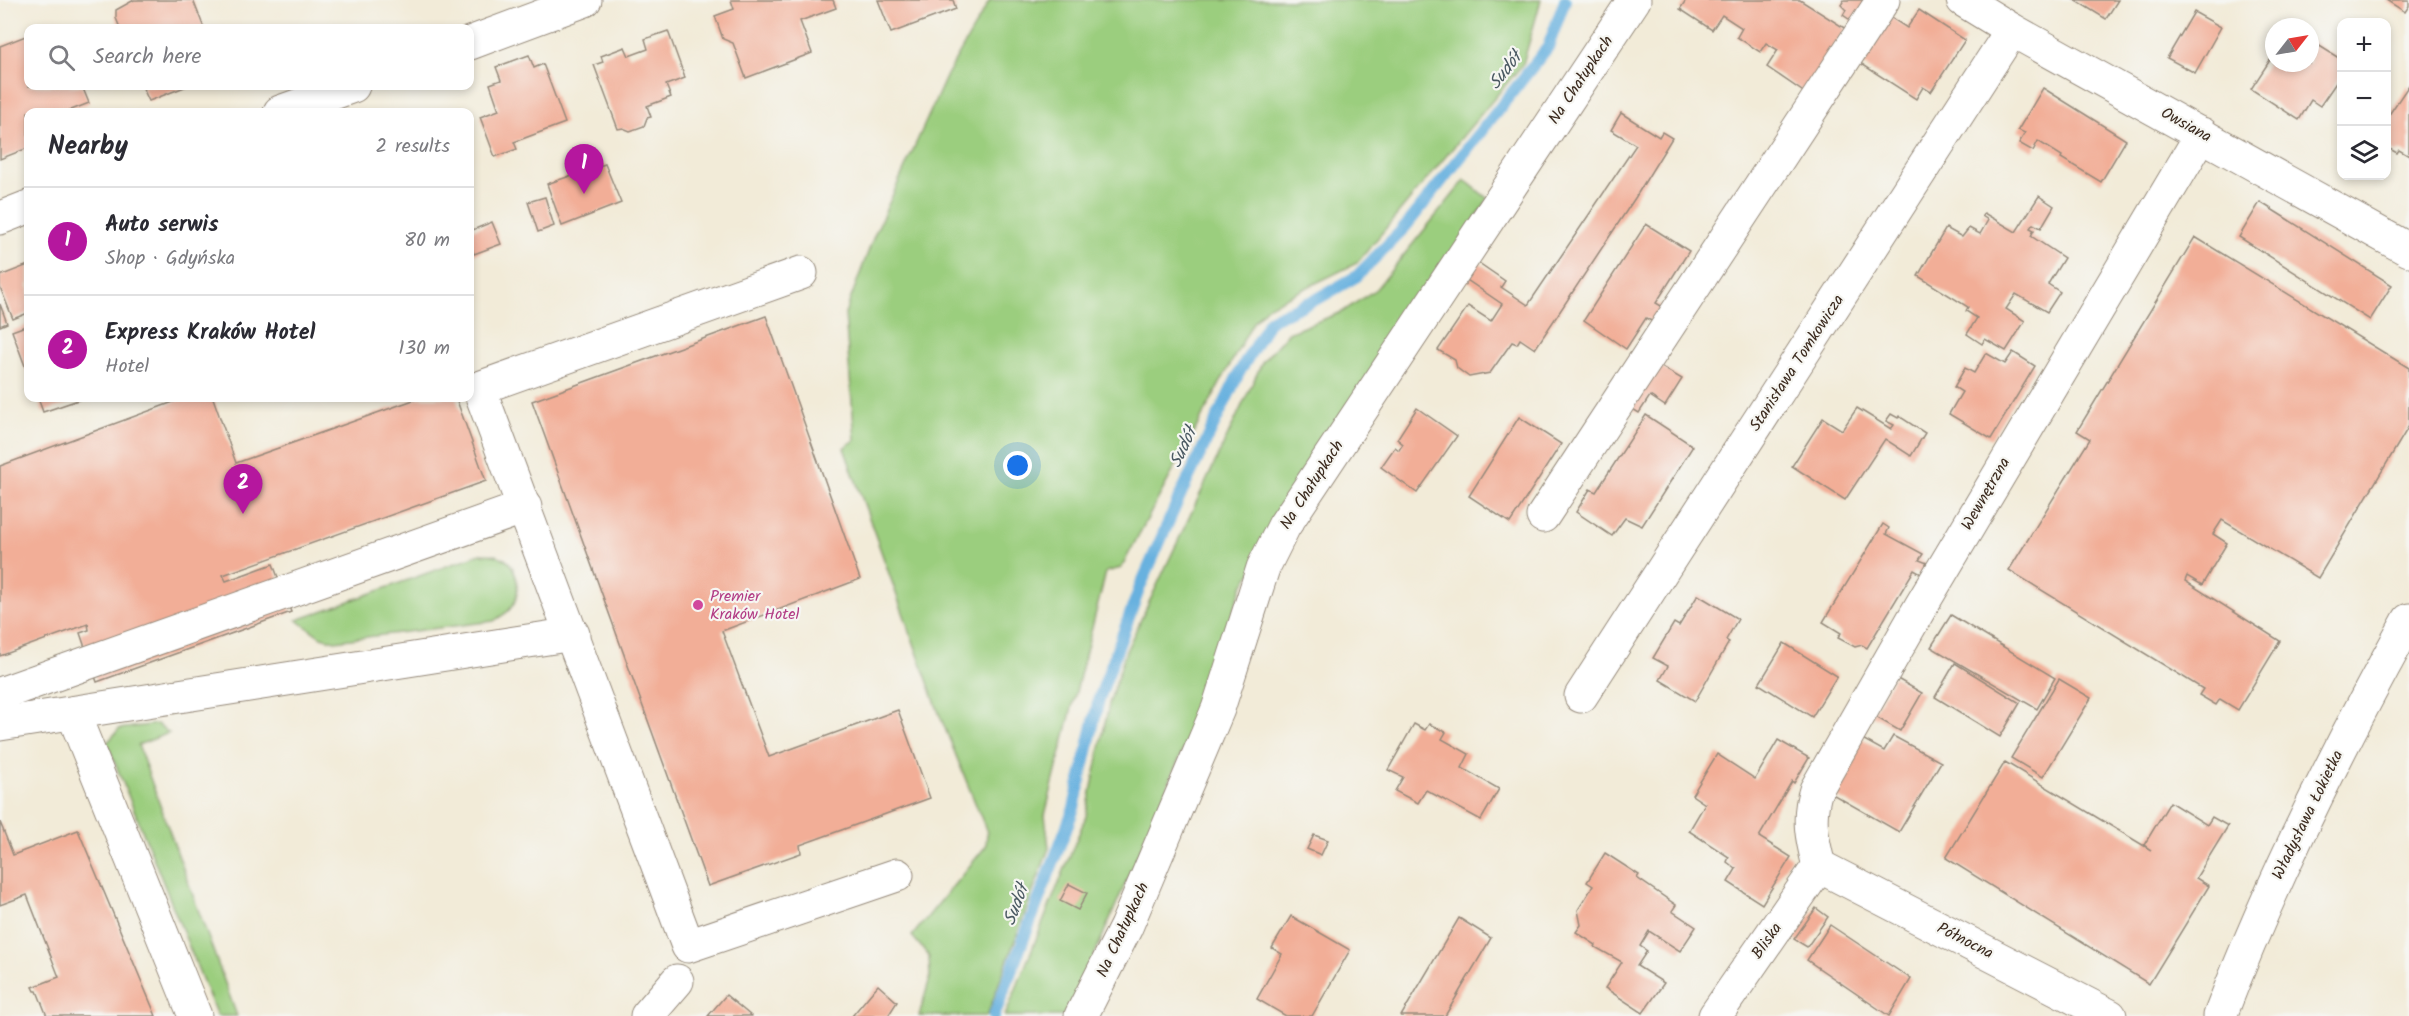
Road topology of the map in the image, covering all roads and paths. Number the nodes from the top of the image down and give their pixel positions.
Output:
1 (585, 0) edge
2 (1634, 0) edge
3 (1883, 0) edge
4 (1963, 0) edge
5 (2012, 30) junction
6 (474, 41) edge
7 (342, 90) edge
8 (291, 108) edge
9 (2202, 134) junction
10 (24, 209) edge
11 (0, 218) edge
12 (2409, 250) edge
13 (801, 273) dead end
14 (525, 507) junction
15 (1543, 516) dead end
16 (2409, 620) edge
17 (573, 634) junction
18 (0, 694) edge
19 (1581, 696) dead end
20 (73, 713) junction
21 (0, 724) edge
22 (1819, 866) junction
23 (897, 875) dead end
24 (676, 981) dead end
25 (195, 1016) edge
26 (647, 1016) edge
27 (1081, 1016) edge
28 (1716, 1016) edge
29 (2110, 1016) edge
30 (2220, 1016) edge

1 - 6 street
2 - 27 street, Na Chałupkach
3 - 15 street
4 - 5 street, Owsiana
5 - 9 street, Owsiana
5 - 19 street, Stanisława Tomkowicza
7 - 8 street
9 - 12 street, Owsiana
9 - 22 street, Wewnętrzna
10 - 11 street
13 - 14 street
14 - 17 street
14 - 18 street
16 - 30 street, Władysława Łokietka
17 - 20 street
17 - 23 street
20 - 21 street
20 - 25 street
22 - 28 street, Bliska
22 - 29 street, Północna
24 - 26 street

